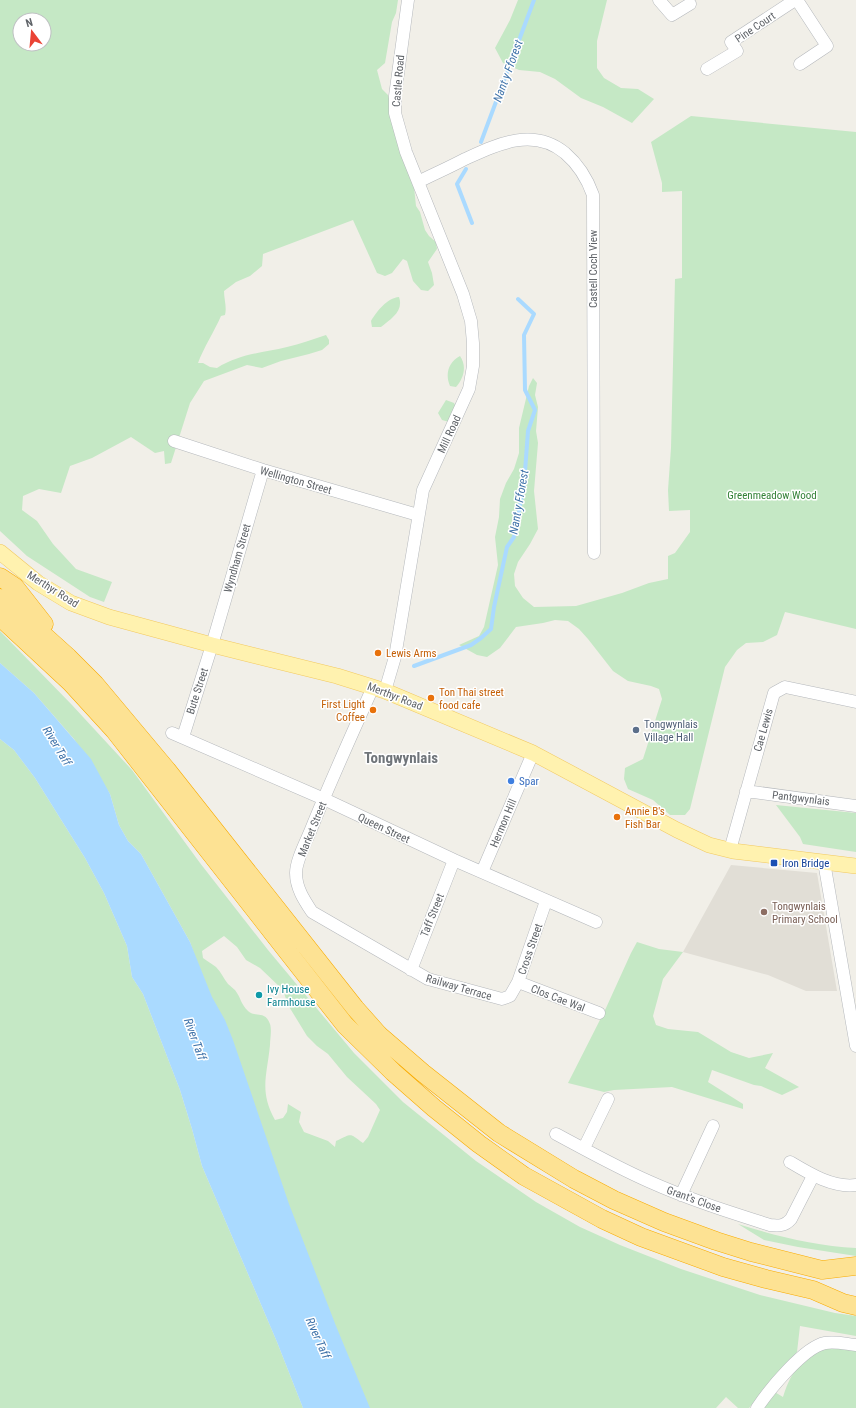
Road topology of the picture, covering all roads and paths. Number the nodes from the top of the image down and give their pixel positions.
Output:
1 (408, 0) edge
2 (659, 0) edge
3 (796, 0) edge
4 (690, 4) dead end
5 (800, 64) dead end
6 (707, 69) dead end
7 (418, 182) junction
8 (174, 442) dead end
9 (263, 470) junction
10 (418, 515) junction
11 (0, 552) edge
12 (594, 553) dead end
13 (0, 577) edge
14 (0, 598) edge
15 (0, 617) edge
16 (212, 645) junction
17 (68, 657) junction
18 (379, 689) junction
19 (856, 702) edge
20 (177, 735) joint
21 (533, 752) junction
22 (746, 791) junction
23 (324, 799) junction
24 (856, 806) edge
25 (730, 850) junction
26 (454, 860) junction
27 (824, 862) junction
28 (856, 866) edge
29 (482, 872) junction
30 (546, 901) junction
31 (596, 922) dead end
32 (368, 944) joint
33 (411, 970) junction
34 (518, 982) junction
35 (510, 996) joint
36 (599, 1013) dead end
37 (856, 1046) edge
38 (608, 1098) dead end
39 (713, 1126) dead end
40 (556, 1134) dead end
41 (584, 1148) junction
42 (790, 1162) dead end
43 (813, 1176) junction
44 (856, 1184) edge
45 (681, 1195) junction
46 (856, 1266) edge
47 (822, 1270) junction
48 (856, 1274) edge
49 (812, 1290) junction
50 (856, 1296) edge
51 (856, 1306) edge
52 (856, 1345) edge
53 (757, 1408) edge

1 - 7 street, Castle Road
2 - 4 street
3 - 5 street
3 - 6 street, Pine Court
7 - 10 street, Mill Road
7 - 12 street, Castell Coch View
8 - 9 street, Wellington Street
9 - 10 street, Wellington Street
9 - 16 street, Wyndham Street
10 - 18 street, Mill Road
11 - 16 main road, Merthyr Road
13 - 17 highway
14 - 17 highway
15 - 49 highway
16 - 18 main road, Merthyr Road
16 - 20 street, Bute Street
17 - 47 highway
18 - 21 main road, Merthyr Road
18 - 23 street, Market Street
19 - 22 street, Cae Lewis
20 - 23 street, Queen Street
21 - 25 main road, Merthyr Road
21 - 29 street, Hermon Hill
22 - 24 street, Pantgwynlais
22 - 25 street, Cae Lewis
23 - 26 street, Queen Street
23 - 32 street, Market Street
25 - 27 main road, Merthyr Road
26 - 29 street, Queen Street
26 - 33 street, Taff Street
27 - 28 main road, Merthyr Road
27 - 37 street
29 - 30 street, Queen Street
30 - 31 street, Queen Street
30 - 34 street, Cross Street
32 - 33 street, Railway Terrace
33 - 35 street, Railway Terrace
34 - 35 street, Cross Street
34 - 36 street, Clos Cae Wal
38 - 41 street
39 - 45 street
40 - 41 street, Grant's Close
41 - 45 street, Grant's Close
42 - 43 street
43 - 44 street
43 - 45 street, Grant's Close
46 - 47 highway
47 - 48 highway
49 - 50 highway
49 - 51 highway
52 - 53 street

